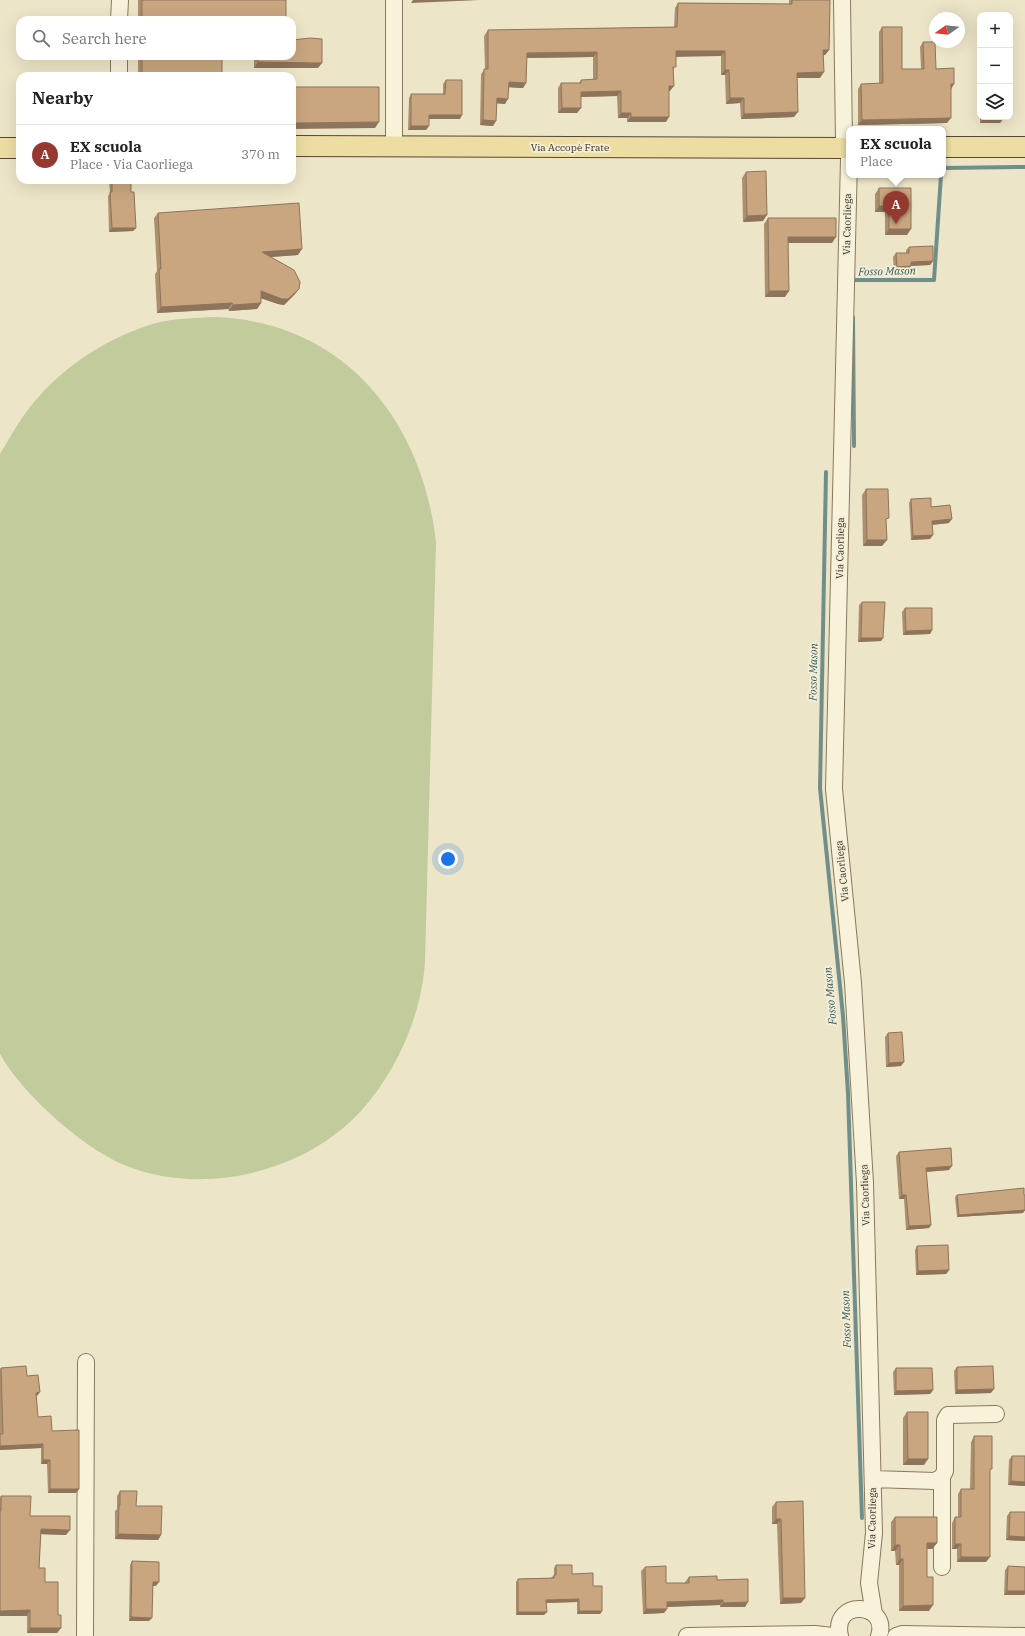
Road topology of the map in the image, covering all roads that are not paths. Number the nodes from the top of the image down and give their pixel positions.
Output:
1 (120, 0) edge
2 (394, 0) edge
3 (842, 0) edge
4 (119, 16) edge
5 (119, 60) edge
6 (120, 72) edge
7 (296, 146) edge
8 (394, 146) junction
9 (846, 147) edge
10 (946, 147) edge
11 (1025, 147) edge
12 (0, 148) edge
13 (16, 148) edge
14 (846, 153) edge
15 (847, 178) edge
16 (86, 1362) dead end
17 (996, 1414) dead end
18 (942, 1478) junction
19 (873, 1479) junction
20 (942, 1567) dead end
21 (869, 1583) junction
22 (855, 1609) junction
23 (876, 1617) junction
24 (837, 1632) edge
25 (907, 1635) edge
26 (85, 1636) edge
27 (687, 1636) edge
28 (879, 1636) edge
29 (1025, 1636) edge

1 - 4 street
2 - 8 street
3 - 9 street, Via Caorliega
5 - 6 street
7 - 8 main road, Via Accopè Frate
8 - 14 main road, Via Accopè Frate
10 - 11 main road
12 - 13 main road
15 - 19 street, Via Caorliega
16 - 26 street
17 - 18 street
18 - 19 street
18 - 20 street
19 - 21 street, Via Caorliega
21 - 22 street, Via Caorliega
21 - 23 street, Via Caorliega
22 - 23 street
22 - 24 street, Via Caorliega
23 - 25 street
23 - 28 street, Via Caorliega
24 - 27 street
25 - 29 street

